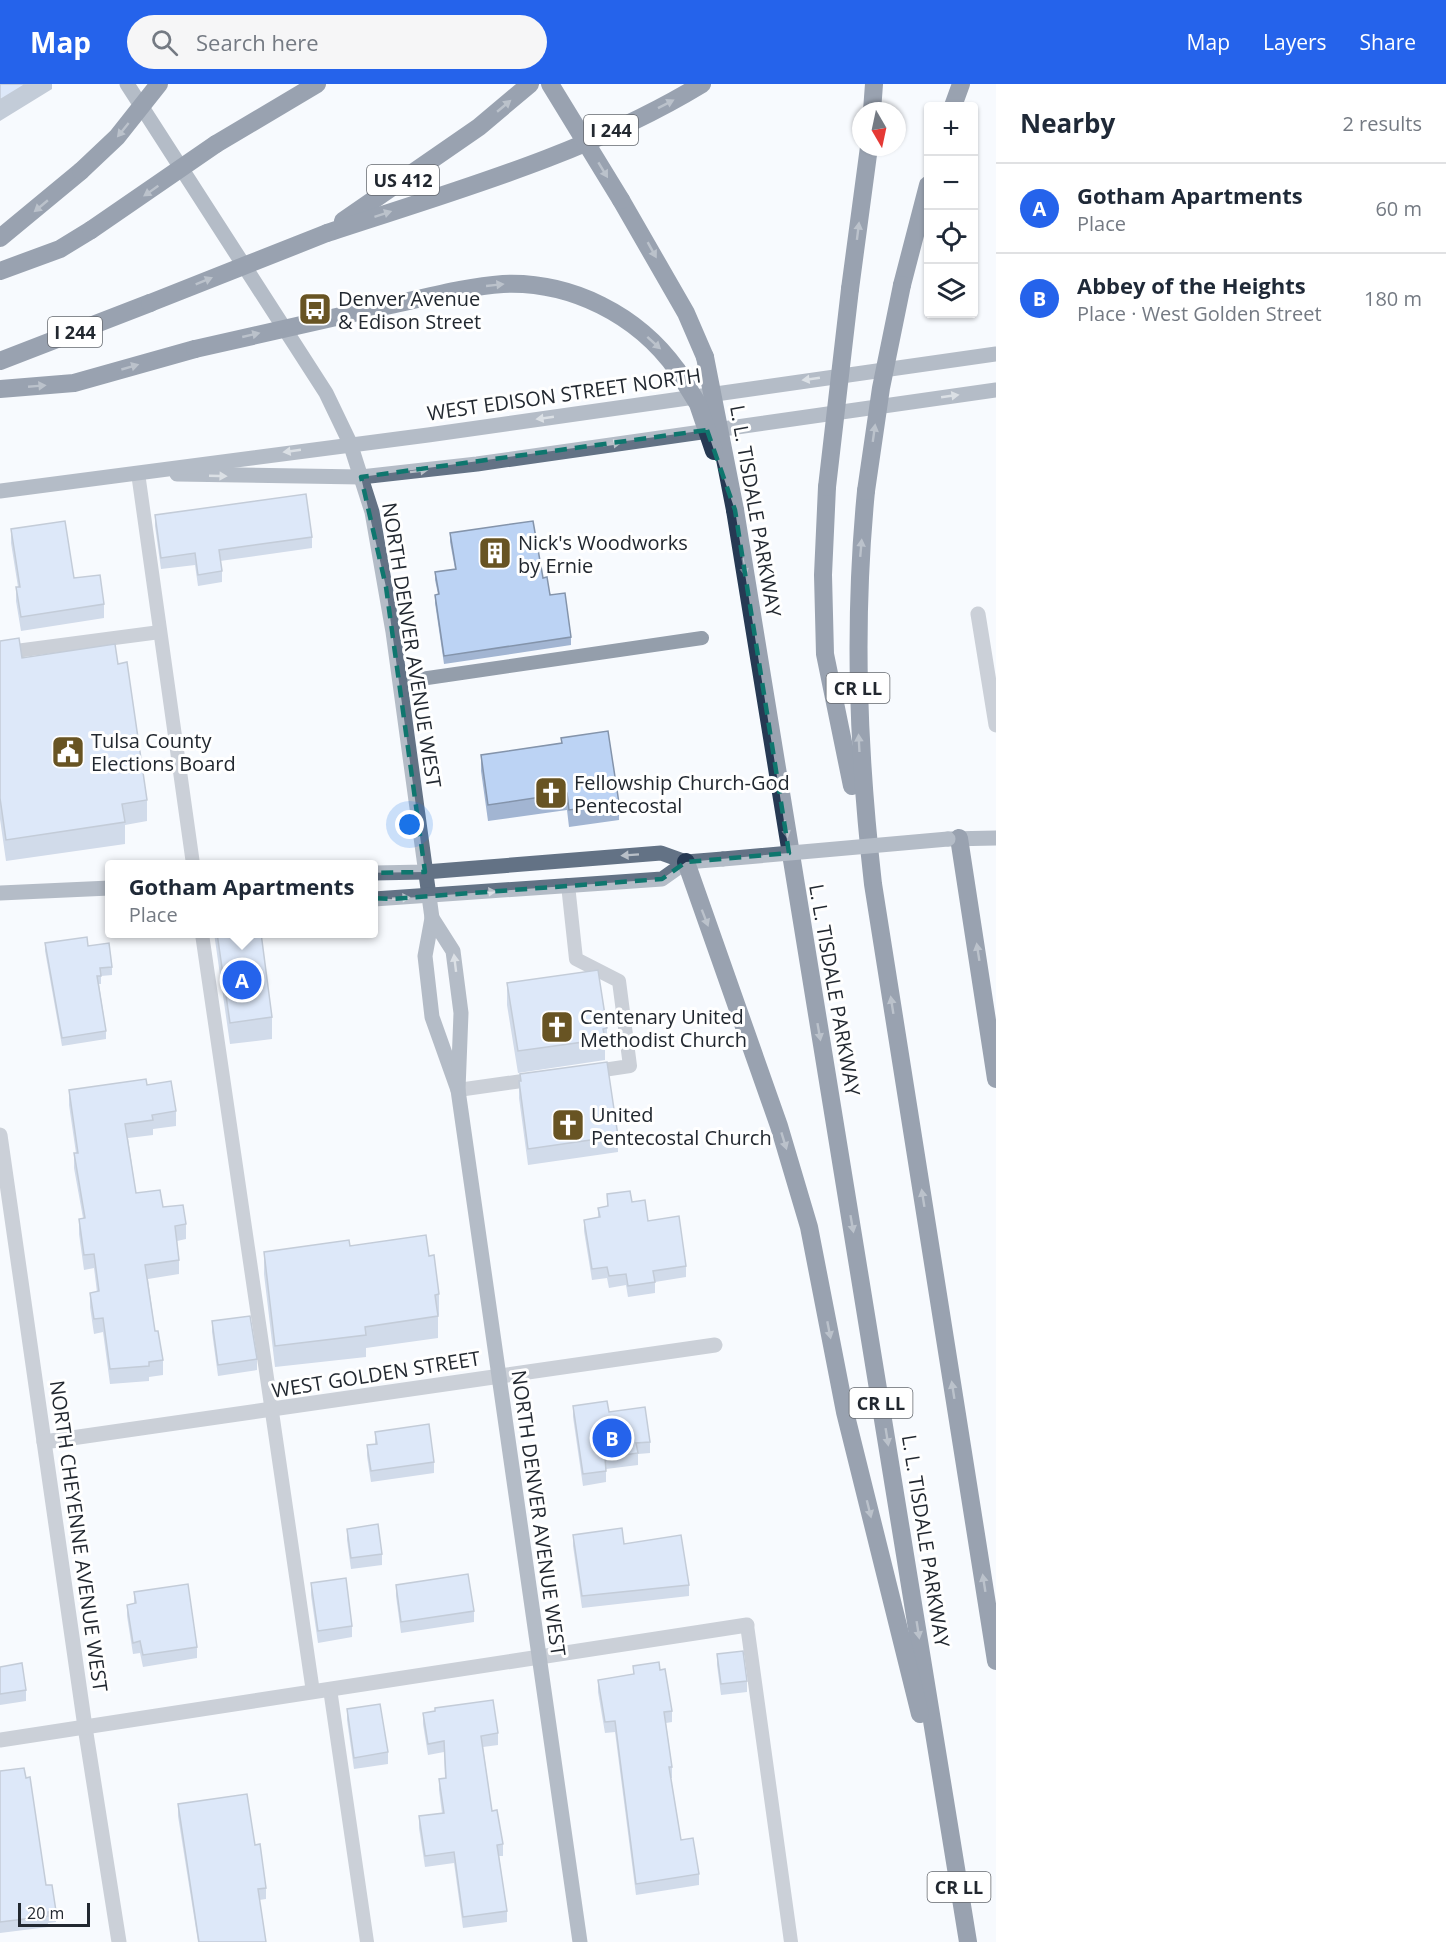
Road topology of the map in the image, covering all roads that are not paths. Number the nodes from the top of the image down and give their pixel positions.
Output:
1 (127, 84) edge
2 (159, 84) edge
3 (292, 84) edge
4 (317, 84) edge
5 (530, 84) edge
6 (550, 84) edge
7 (702, 84) edge
8 (874, 84) edge
9 (961, 84) edge
10 (873, 102) edge
11 (954, 102) edge
12 (216, 144) junction
13 (868, 156) edge
14 (924, 200) edge
15 (327, 233) junction
16 (0, 238) edge
17 (0, 271) edge
18 (996, 354) edge
19 (0, 361) edge
20 (0, 389) edge
21 (996, 390) edge
22 (350, 443) junction
23 (138, 473) junction
24 (361, 477) junction
25 (0, 491) edge
26 (735, 510) junction
27 (978, 614) dead end
28 (160, 632) junction
29 (702, 638) dead end
30 (0, 653) edge
31 (400, 682) junction
32 (996, 725) edge
33 (996, 838) edge
34 (953, 839) junction
35 (191, 860) edge
36 (686, 862) junction
37 (425, 872) junction
38 (378, 873) edge
39 (873, 884) junction
40 (568, 885) junction
41 (105, 888) edge
42 (0, 893) edge
43 (429, 896) junction
44 (378, 899) edge
45 (432, 918) junction
46 (203, 938) edge
47 (575, 1074) edge
48 (553, 1077) edge
49 (996, 1079) edge
50 (458, 1090) junction
51 (0, 1135) edge
52 (715, 1345) dead end
53 (498, 1377) junction
54 (271, 1411) junction
55 (44, 1442) junction
56 (747, 1625) joint
57 (538, 1657) junction
58 (996, 1661) edge
59 (330, 1689) junction
60 (313, 1692) junction
61 (85, 1727) junction
62 (0, 1740) edge
63 (950, 1832) junction
64 (119, 1942) edge
65 (367, 1942) edge
66 (580, 1942) edge
67 (791, 1942) edge
68 (968, 1942) edge

1 - 22 street, NORTH DENVER AVENUE WEST
2 -> 16 highway, bridge
3 - 12 highway
4 - 12 highway
15 -> 5 highway, US 412
6 -> 26 highway, L. L. TISDALE PARKWAY / CR LL, bridge
15 -> 7 highway, I 244
8 - 10 highway
9 - 11 highway
12 -> 17 highway, bridge
39 -> 13 highway, bridge
39 -> 14 highway, CR LL, bridge
19 -> 15 highway, I 244, bridge
18 -> 22 street, WEST EDISON STREET NORTH
20 -> 26 highway, bridge
24 -> 21 street, WEST EDISON STREET NORTH
22 -> 23 street, WEST EDISON STREET NORTH
22 - 24 street, NORTH DENVER AVENUE WEST
23 -> 24 street, WEST EDISON STREET NORTH
23 - 25 street, WEST EDISON STREET NORTH
23 - 28 lane
24 - 31 street, NORTH DENVER AVENUE WEST
26 -> 63 highway, L. L. TISDALE PARKWAY / CR LL
27 - 32 street
28 - 30 lane
28 - 35 lane
29 - 31 lane
31 - 37 street, NORTH DENVER AVENUE WEST
33 - 34 street
34 - 36 street, bridge
49 -> 34 highway
36 -> 37 street
36 - 40 street
36 -> 63 highway
37 - 38 street
37 - 43 street, NORTH DENVER AVENUE WEST
58 -> 39 highway, CR LL
43 -> 40 street
40 - 47 lane
41 - 42 street
44 -> 43 street
43 - 45 street, NORTH DENVER AVENUE WEST
45 - 50 street, NORTH DENVER AVENUE WEST
50 -> 45 street, NORTH DENVER AVENUE WEST
46 - 54 lane
48 - 50 lane
50 - 53 street, NORTH DENVER AVENUE WEST
51 - 55 street, NORTH CHEYENNE AVENUE WEST
52 - 53 street, WEST GOLDEN STREET
53 - 54 street, WEST GOLDEN STREET
53 - 57 street, NORTH DENVER AVENUE WEST
54 - 55 street, WEST GOLDEN STREET
54 - 60 lane
55 - 61 street, NORTH CHEYENNE AVENUE WEST
56 - 57 street
56 - 67 lane
57 - 59 street
57 - 66 street, NORTH DENVER AVENUE WEST
59 - 60 street
59 - 65 lane
60 - 61 street
61 - 62 street
61 - 64 street, NORTH CHEYENNE AVENUE WEST
63 - 68 highway, L. L. TISDALE PARKWAY / CR LL

